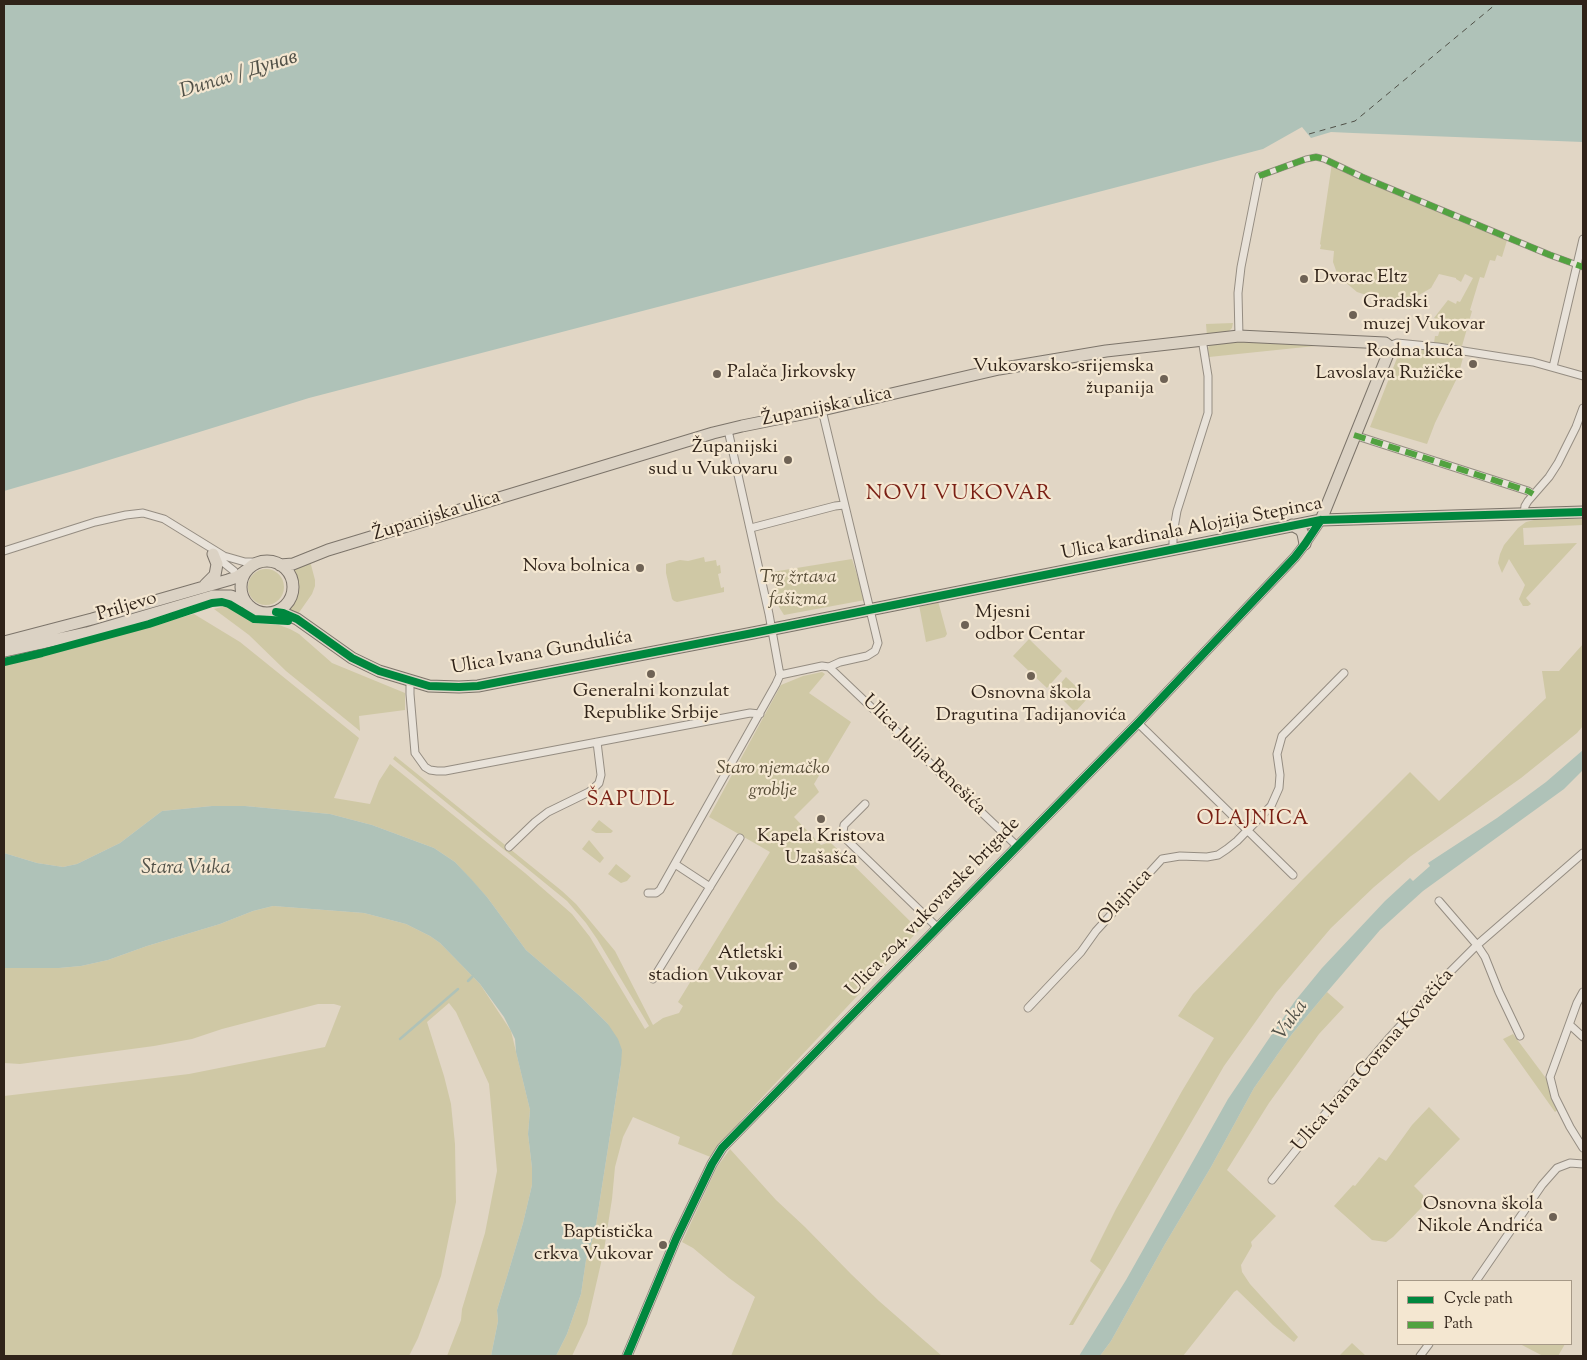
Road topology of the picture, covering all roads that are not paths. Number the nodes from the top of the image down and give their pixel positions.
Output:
1 (1259, 176) joint
2 (1583, 239) edge
3 (1580, 265) edge
4 (1239, 336) junction
5 (1202, 339) junction
6 (1389, 346) junction
7 (1553, 367) junction
8 (1583, 376) edge
9 (1583, 408) edge
10 (822, 410) junction
11 (728, 430) junction
12 (1354, 435) junction
13 (1533, 494) junction
14 (844, 505) junction
15 (1583, 512) edge
16 (1524, 514) junction
17 (1321, 520) junction
18 (1292, 525) junction
19 (750, 528) junction
20 (204, 544) junction
21 (1305, 544) junction
22 (1173, 549) junction
23 (4, 551) edge
24 (213, 554) junction
25 (259, 562) junction
26 (280, 565) junction
27 (239, 581) junction
28 (203, 586) junction
29 (246, 604) junction
30 (870, 610) junction
31 (276, 612) junction
32 (771, 629) junction
33 (4, 642) edge
34 (4, 651) edge
35 (829, 667) junction
36 (1344, 673) dead end
37 (780, 675) junction
38 (410, 682) junction
39 (760, 714) junction
40 (1138, 723) junction
41 (597, 742) junction
42 (865, 804) dead end
43 (1248, 831) junction
44 (740, 838) dead end
45 (1017, 846) junction
46 (509, 847) dead end
47 (1583, 853) edge
48 (675, 864) junction
49 (1292, 875) dead end
50 (710, 887) junction
51 (648, 893) dead end
52 (1439, 902) dead end
53 (938, 928) junction
54 (1477, 945) junction
55 (653, 979) dead end
56 (1583, 992) edge
57 (1028, 1008) dead end
58 (1570, 1025) junction
59 (1520, 1036) dead end
60 (1583, 1037) edge
61 (1583, 1148) edge
62 (1583, 1164) edge
63 (1272, 1180) dead end
64 (1477, 1280) edge
65 (1428, 1345) edge
66 (627, 1356) edge
67 (1420, 1356) edge

1 - 3 street
1 - 4 street
2 - 3 street
3 - 7 street
4 - 5 main road, Županijska ulica
4 - 6 main road, Županijska ulica
5 - 10 main road, Županijska ulica
5 - 22 street
6 - 7 street
6 - 12 main road
7 - 8 street
9 - 13 street
10 - 11 main road, Županijska ulica
10 - 14 street
11 - 19 street
11 - 26 main road, Županijska ulica
12 - 13 street
12 - 17 main road
13 - 16 street
14 - 19 street
14 - 30 street
15 - 16 main road, Ulica kardinala Alojzija Stepinca
16 - 17 main road, Ulica kardinala Alojzija Stepinca
17 - 18 main road, Ulica kardinala Alojzija Stepinca
17 - 21 street, Ulica 204. vukovarske brigade
18 - 21 main road
18 - 22 main road, Ulica kardinala Alojzija Stepinca
19 - 32 street
20 - 23 street
20 - 24 street
20 - 25 street
21 - 40 street, Ulica 204. vukovarske brigade
22 - 30 main road, Ulica kardinala Alojzija Stepinca
24 - 27 street
24 - 28 main road
25 - 26 main road
25 - 27 main road, Priljevo
26 - 31 main road
27 - 28 main road, Priljevo
27 - 29 main road
28 - 33 main road, Priljevo
29 - 31 main road
29 - 34 main road, Priljevo
30 - 32 main road
30 - 35 street
31 - 38 main road, Ulica Ivana Gundulića
32 - 37 street
32 - 38 main road, Ulica Ivana Gundulića
35 - 37 street
35 - 45 street, Ulica Julija Benešića
36 - 43 street, Olajnica
37 - 39 street
38 - 41 street
39 - 41 street
39 - 48 street
40 - 43 street
40 - 45 street, Ulica 204. vukovarske brigade
41 - 46 street
42 - 53 street
43 - 49 street
43 - 57 street, Olajnica
44 - 50 street
45 - 53 street, Ulica 204. vukovarske brigade
47 - 54 street, Ulica Ivana Gorana Kovačića
48 - 50 street
48 - 51 street
50 - 55 street
52 - 54 street
53 - 66 street, Ulica 204. vukovarske brigade
54 - 59 street
54 - 63 street, Ulica Ivana Gorana Kovačića
56 - 58 street
58 - 60 street
58 - 61 street
62 - 64 street
65 - 67 street

